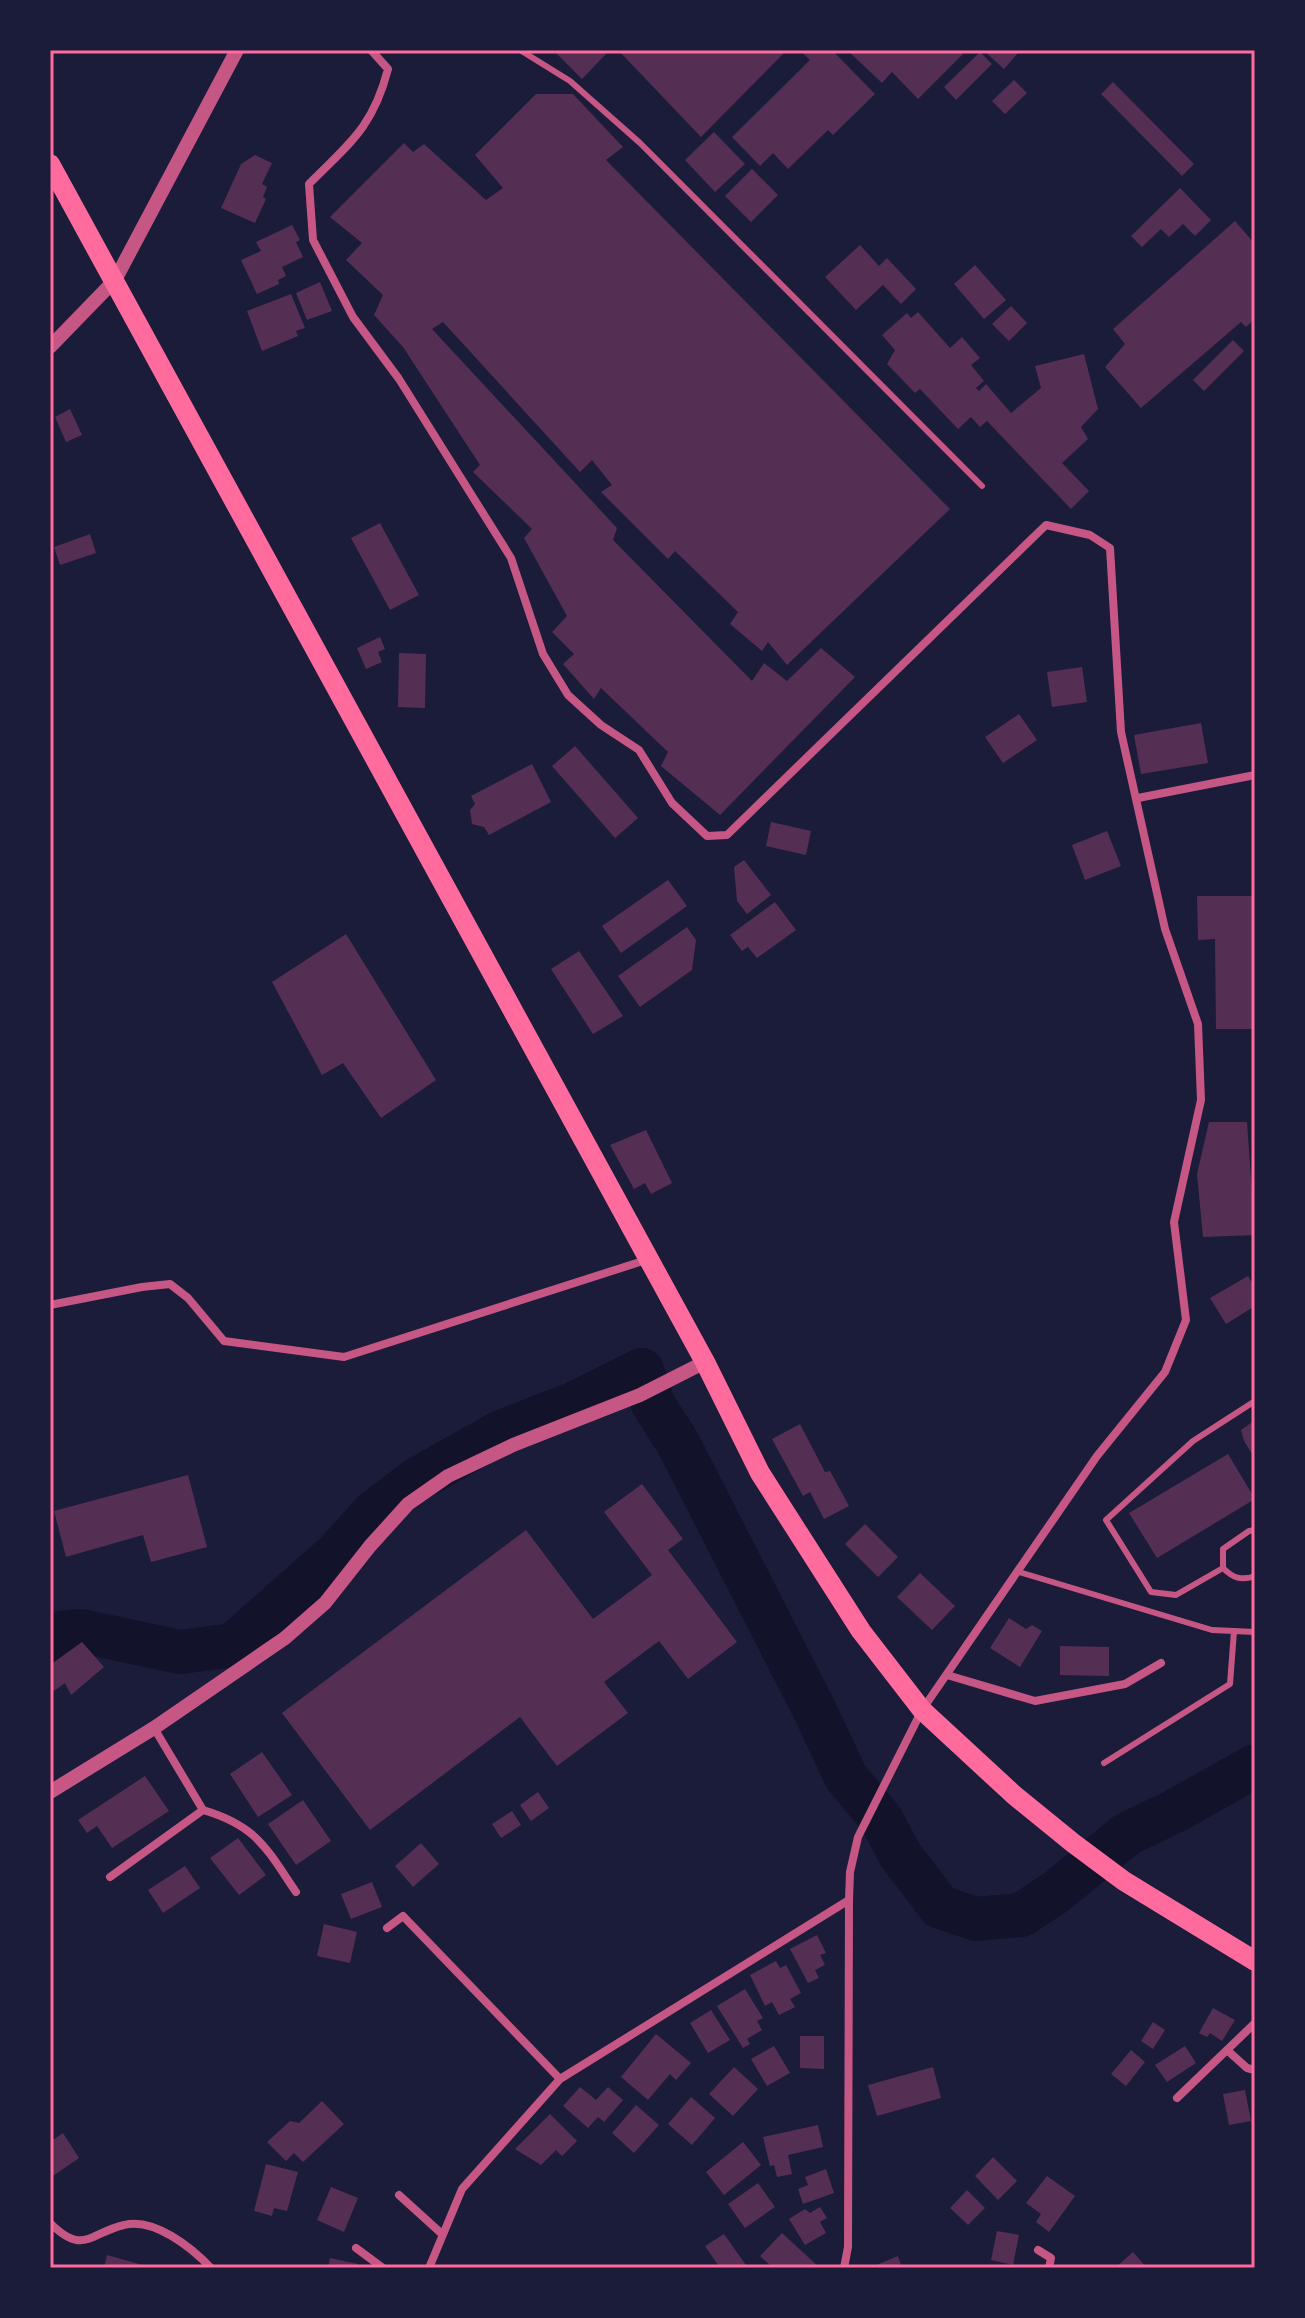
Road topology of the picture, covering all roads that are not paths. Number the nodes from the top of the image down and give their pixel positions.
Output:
1 (237, 50) edge
2 (371, 50) edge
3 (520, 50) edge
4 (50, 164) edge
5 (115, 280) junction
6 (50, 345) edge
7 (982, 486) dead end
8 (1255, 775) edge
9 (1138, 798) junction
10 (647, 1259) junction
11 (50, 1305) edge
12 (705, 1362) junction
13 (1255, 1401) edge
14 (1255, 1530) edge
15 (1223, 1568) junction
16 (1019, 1572) junction
17 (1255, 1576) edge
18 (1234, 1631) junction
19 (1255, 1632) edge
20 (1161, 1663) dead end
21 (947, 1675) junction
22 (922, 1710) junction
23 (154, 1728) junction
24 (1104, 1763) dead end
25 (50, 1792) edge
26 (203, 1810) junction
27 (110, 1877) dead end
28 (296, 1892) dead end
29 (849, 1900) junction
30 (387, 1928) dead end
31 (1255, 1961) edge
32 (1255, 2023) edge
33 (1227, 2050) junction
34 (1255, 2070) edge
35 (560, 2079) junction
36 (1177, 2098) dead end
37 (399, 2195) dead end
38 (50, 2223) edge
39 (442, 2234) junction
40 (356, 2248) dead end
41 (1038, 2250) dead end
42 (211, 2268) edge
43 (383, 2268) edge
44 (429, 2268) edge
45 (844, 2268) edge
46 (1049, 2268) edge

1 - 5 street
2 - 9 street
3 - 7 lane
4 - 5 main road
5 - 6 street
5 - 10 main road
8 - 9 street
9 - 16 street
10 - 11 street
10 - 12 main road
12 - 22 main road
12 - 23 street
13 - 15 lane
14 - 15 lane
15 - 17 lane
16 - 18 lane
16 - 21 street
18 - 19 lane
18 - 24 lane
20 - 21 street
21 - 22 street
22 - 29 street
22 - 31 main road
23 - 25 street
23 - 26 street
26 - 27 street
26 - 28 street
29 - 35 street
29 - 45 street
30 - 35 street
32 - 33 street
33 - 34 street
33 - 36 street
35 - 39 street
37 - 39 street
38 - 42 street
39 - 44 street
40 - 43 street
41 - 46 street

